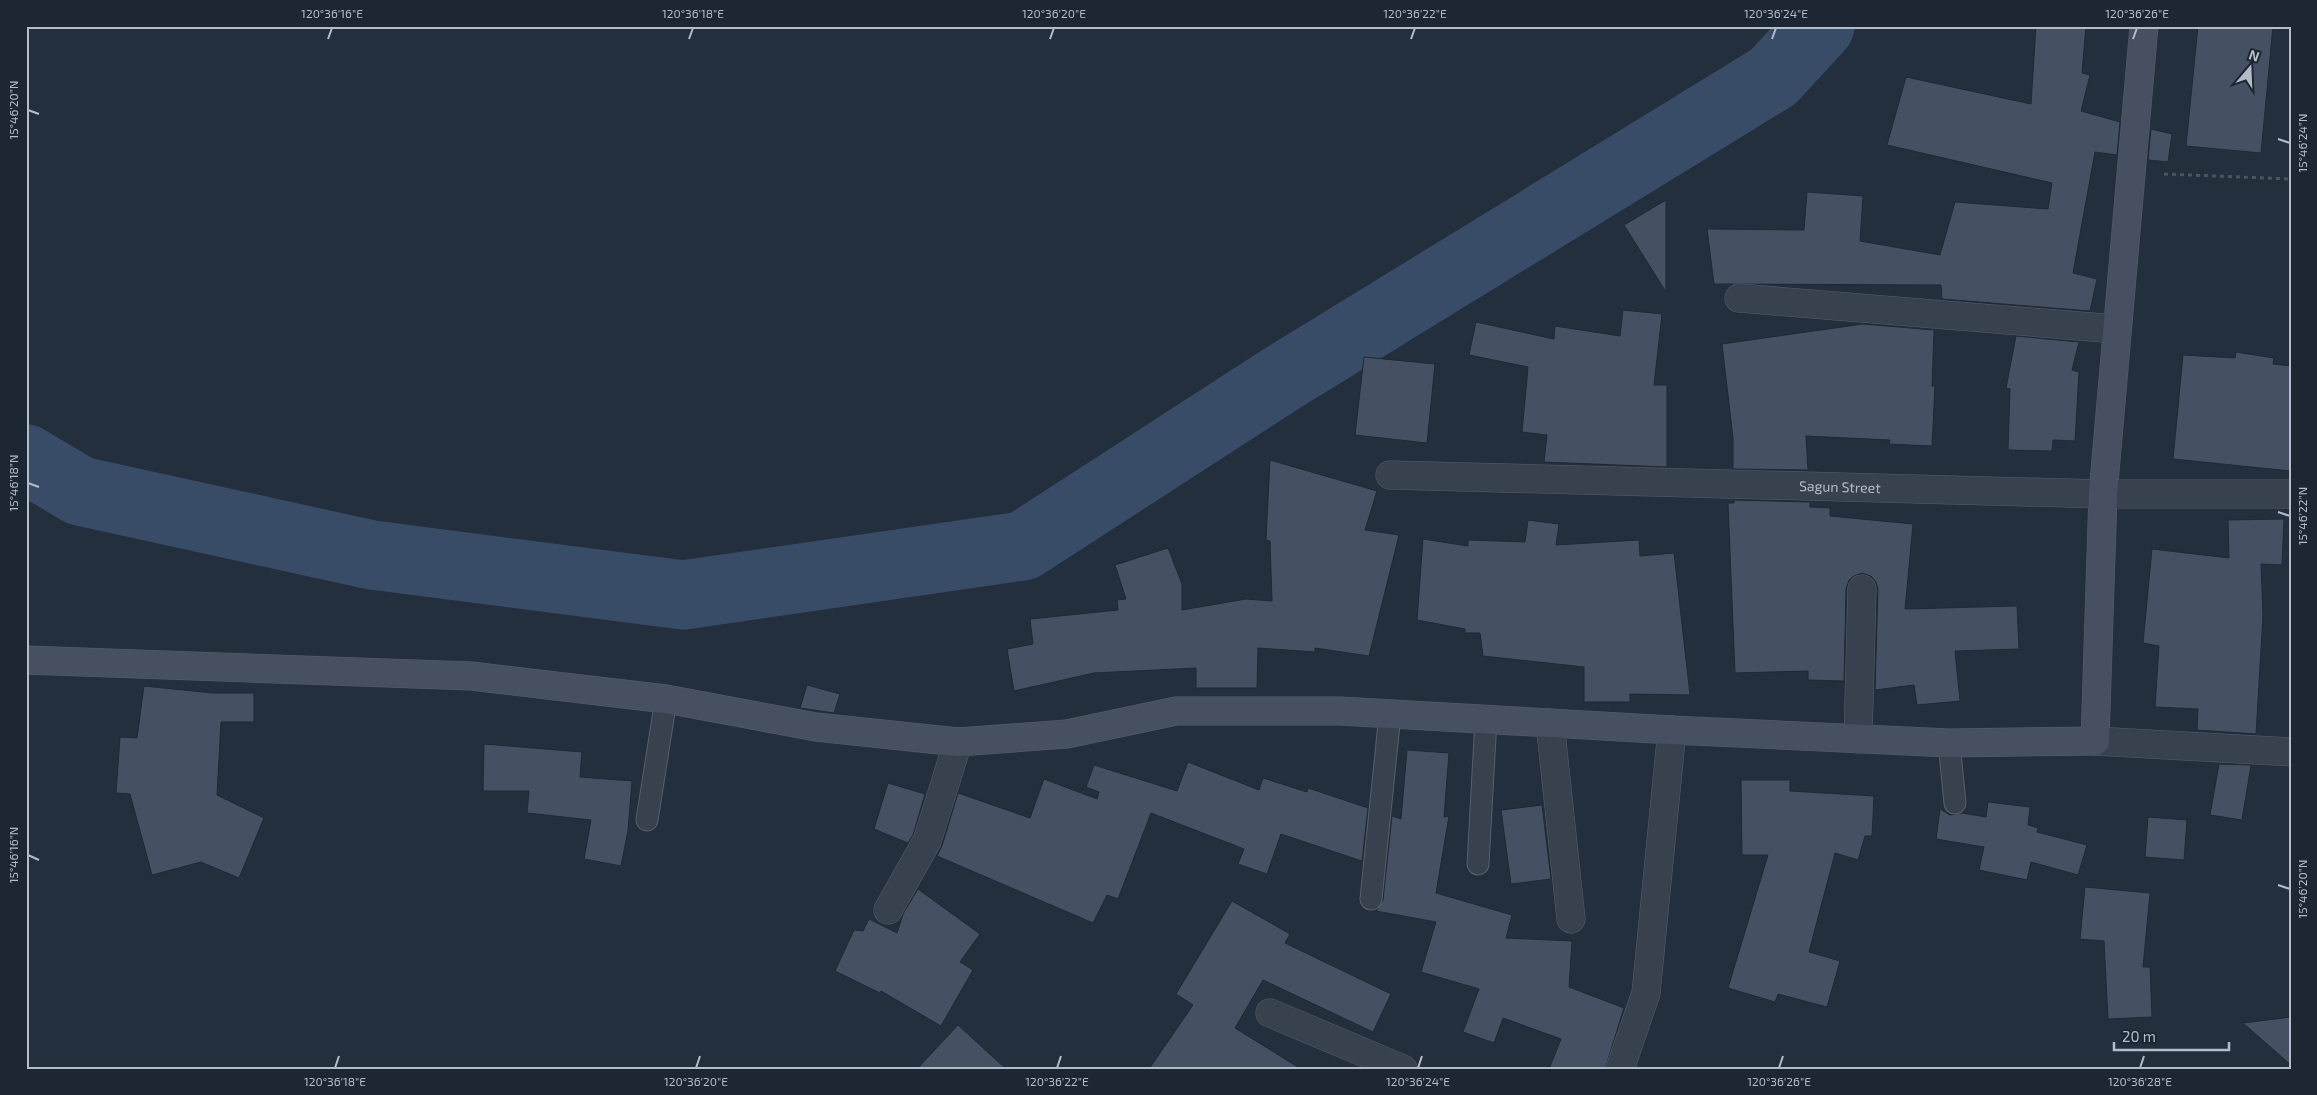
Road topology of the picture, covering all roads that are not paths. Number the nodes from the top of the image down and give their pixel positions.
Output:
1 (2144, 26) edge
2 (1739, 298) dead end
3 (2116, 328) junction
4 (1390, 475) dead end
5 (2103, 494) junction
6 (2291, 494) edge
7 (1862, 589) dead end
8 (26, 660) edge
9 (666, 699) junction
10 (1390, 714) junction
11 (1486, 720) junction
12 (1550, 723) junction
13 (1672, 730) junction
14 (1858, 739) junction
15 (2095, 741) junction
16 (958, 742) junction
17 (1949, 743) junction
18 (2291, 752) edge
19 (1955, 803) dead end
20 (647, 820) dead end
21 (1478, 864) dead end
22 (1371, 899) dead end
23 (888, 910) dead end
24 (1571, 919) dead end
25 (1270, 1013) dead end
26 (1403, 1069) edge
27 (1620, 1069) edge

1 - 3 street
2 - 3 street
3 - 5 street
4 - 5 street, Sagun Street
5 - 6 street, Sagun Street
5 - 15 street
7 - 14 street
8 - 9 street
9 - 16 street
9 - 20 lane
10 - 11 street
10 - 16 street
10 - 22 lane
11 - 12 street
11 - 21 lane
12 - 13 street
12 - 24 street
13 - 14 street
13 - 27 street
14 - 17 street
15 - 17 street
15 - 18 street
16 - 23 street
17 - 19 lane
25 - 26 street

